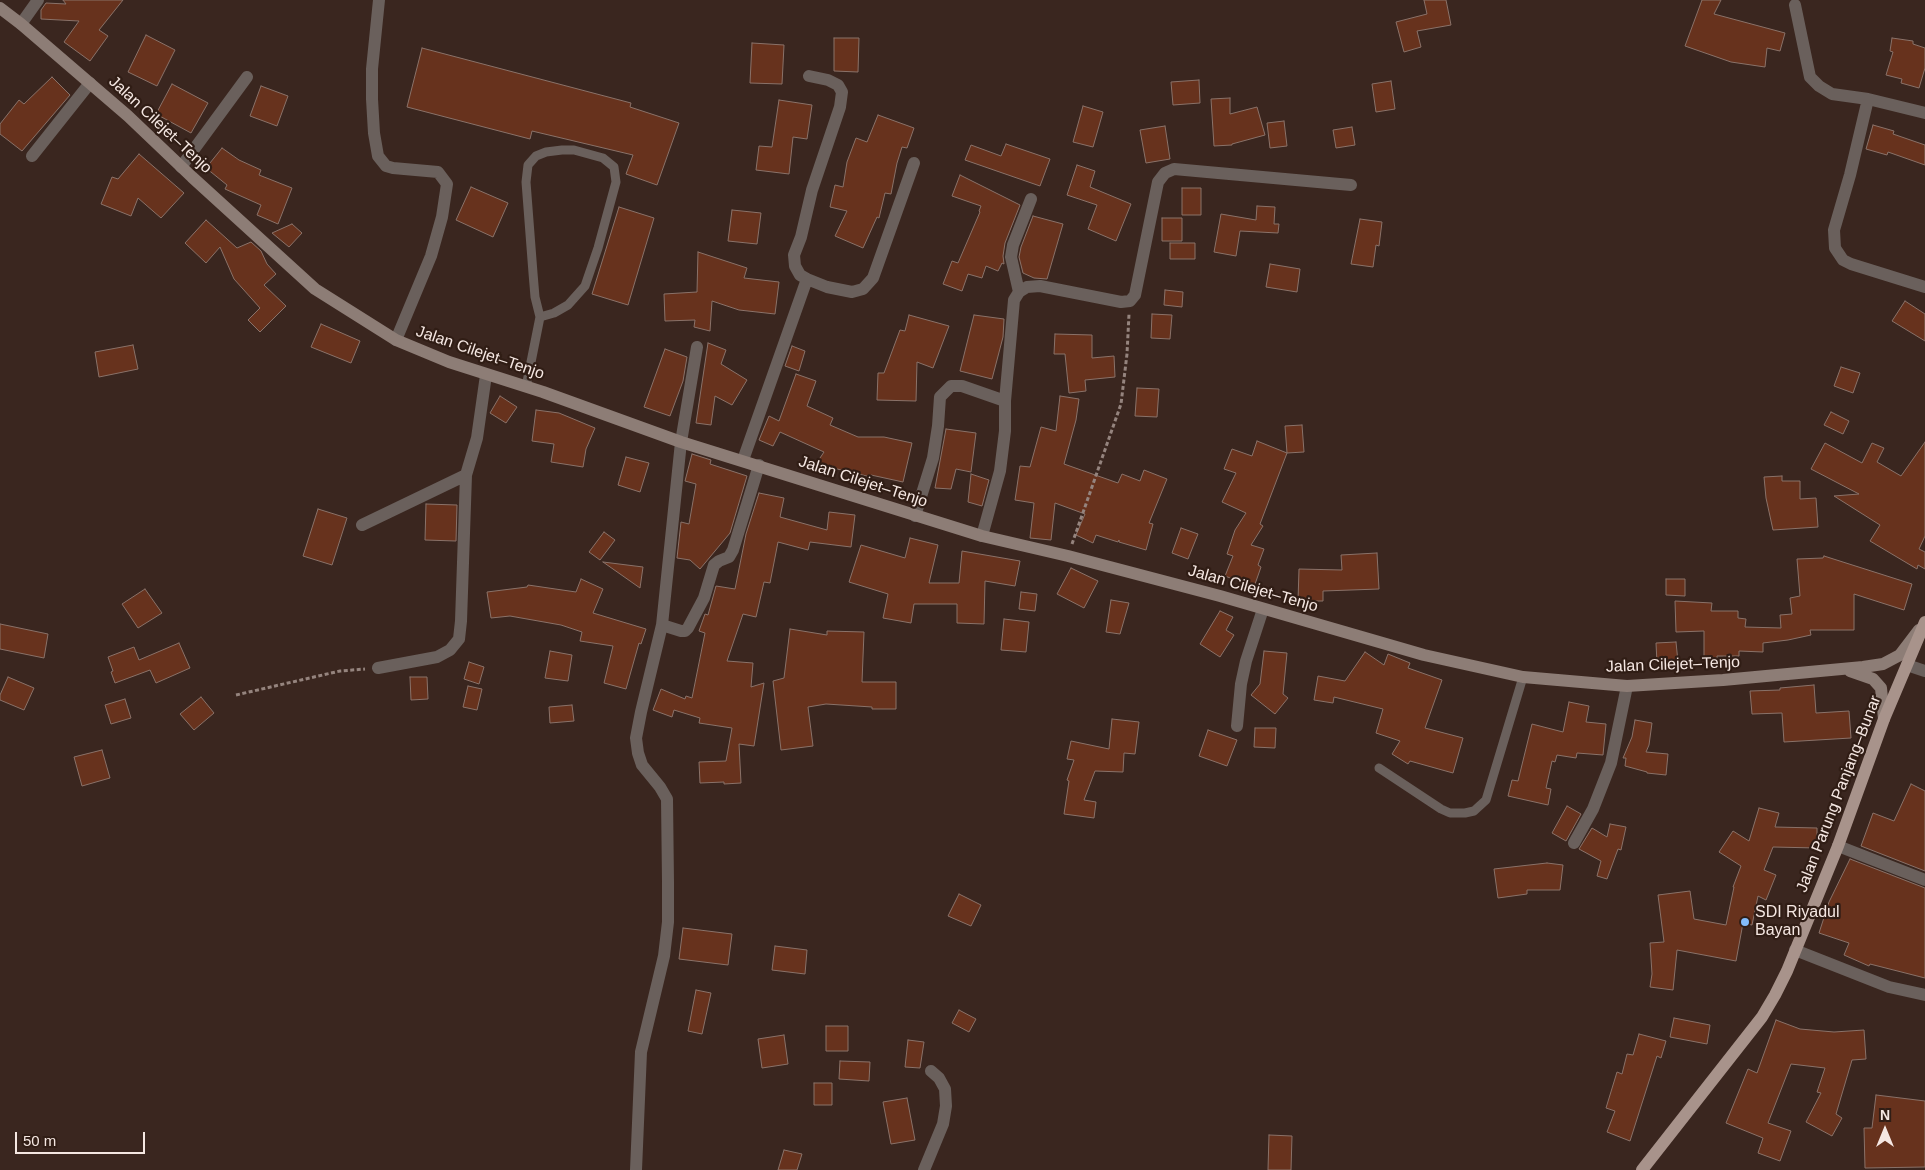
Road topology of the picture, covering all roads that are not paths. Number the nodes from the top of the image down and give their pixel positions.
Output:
1 (38, 0) edge
2 (379, 0) edge
3 (1795, 5) dead end
4 (0, 8) edge
5 (21, 24) junction
6 (809, 76) dead end
7 (247, 77) dead end
8 (90, 83) junction
9 (1868, 99) junction
10 (1925, 113) edge
11 (32, 156) dead end
12 (914, 163) dead end
13 (181, 167) junction
14 (1351, 185) dead end
15 (1031, 199) dead end
16 (807, 279) junction
17 (1925, 287) edge
18 (1019, 292) junction
19 (540, 317) junction
20 (396, 340) junction
21 (697, 347) dead end
22 (486, 376) junction
23 (526, 387) junction
24 (1005, 400) junction
25 (681, 442) junction
26 (743, 460) junction
27 (759, 465) junction
28 (466, 474) junction
29 (916, 516) junction
30 (362, 525) dead end
31 (982, 536) junction
32 (1263, 609) junction
33 (1925, 622) edge
34 (662, 625) junction
35 (1907, 665) junction
36 (378, 668) road end
37 (1840, 670) junction
38 (1925, 671) edge
39 (1523, 676) junction
40 (1627, 686) junction
41 (1884, 719) junction
42 (1238, 726) dead end
43 (1379, 768) dead end
44 (1574, 843) dead end
45 (1838, 846) junction
46 (1925, 880) edge
47 (1795, 950) junction
48 (1925, 995) edge
49 (931, 1071) dead end
50 (636, 1170) edge
51 (924, 1170) edge
52 (1642, 1170) edge

1 - 5 street
2 - 20 street
3 - 9 street
4 - 5 main road, Jalan Cilejet–Tenjo
5 - 8 main road, Jalan Cilejet–Tenjo
6 - 16 street
7 - 13 street
8 - 11 street
8 - 13 main road, Jalan Cilejet–Tenjo
9 - 10 street
9 - 17 street
12 - 16 street
13 - 20 main road, Jalan Cilejet–Tenjo
14 - 18 street
15 - 18 street
16 - 26 street
18 - 24 street
19 - 19 lane
19 - 23 lane
20 - 22 main road, Jalan Cilejet–Tenjo
21 - 25 street
22 - 23 main road, Jalan Cilejet–Tenjo
22 - 28 street
23 - 25 main road, Jalan Cilejet–Tenjo
24 - 29 street
24 - 31 street
25 - 26 main road, Jalan Cilejet–Tenjo
25 - 34 street
26 - 27 main road, Jalan Cilejet–Tenjo
27 - 29 main road, Jalan Cilejet–Tenjo
27 - 34 street
28 - 30 street
28 - 36 street
29 - 31 main road, Jalan Cilejet–Tenjo
31 - 32 main road, Jalan Cilejet–Tenjo
32 - 39 main road, Jalan Cilejet–Tenjo
32 - 42 street
33 - 35 main road, Jalan Parung Panjang–Bunar
33 - 37 main road, Jalan Cilejet–Tenjo
34 - 50 street
35 - 38 street
35 - 41 main road, Jalan Parung Panjang–Bunar
37 - 40 main road, Jalan Cilejet–Tenjo
37 - 41 main road, Jalan Cilejet–Tenjo
39 - 40 main road, Jalan Cilejet–Tenjo
39 - 43 lane
40 - 44 street
41 - 45 main road, Jalan Parung Panjang–Bunar
45 - 46 street
45 - 47 main road, Jalan Parung Panjang–Bunar
47 - 48 street
47 - 52 main road, Jalan Parung Panjang–Bunar
49 - 51 street

